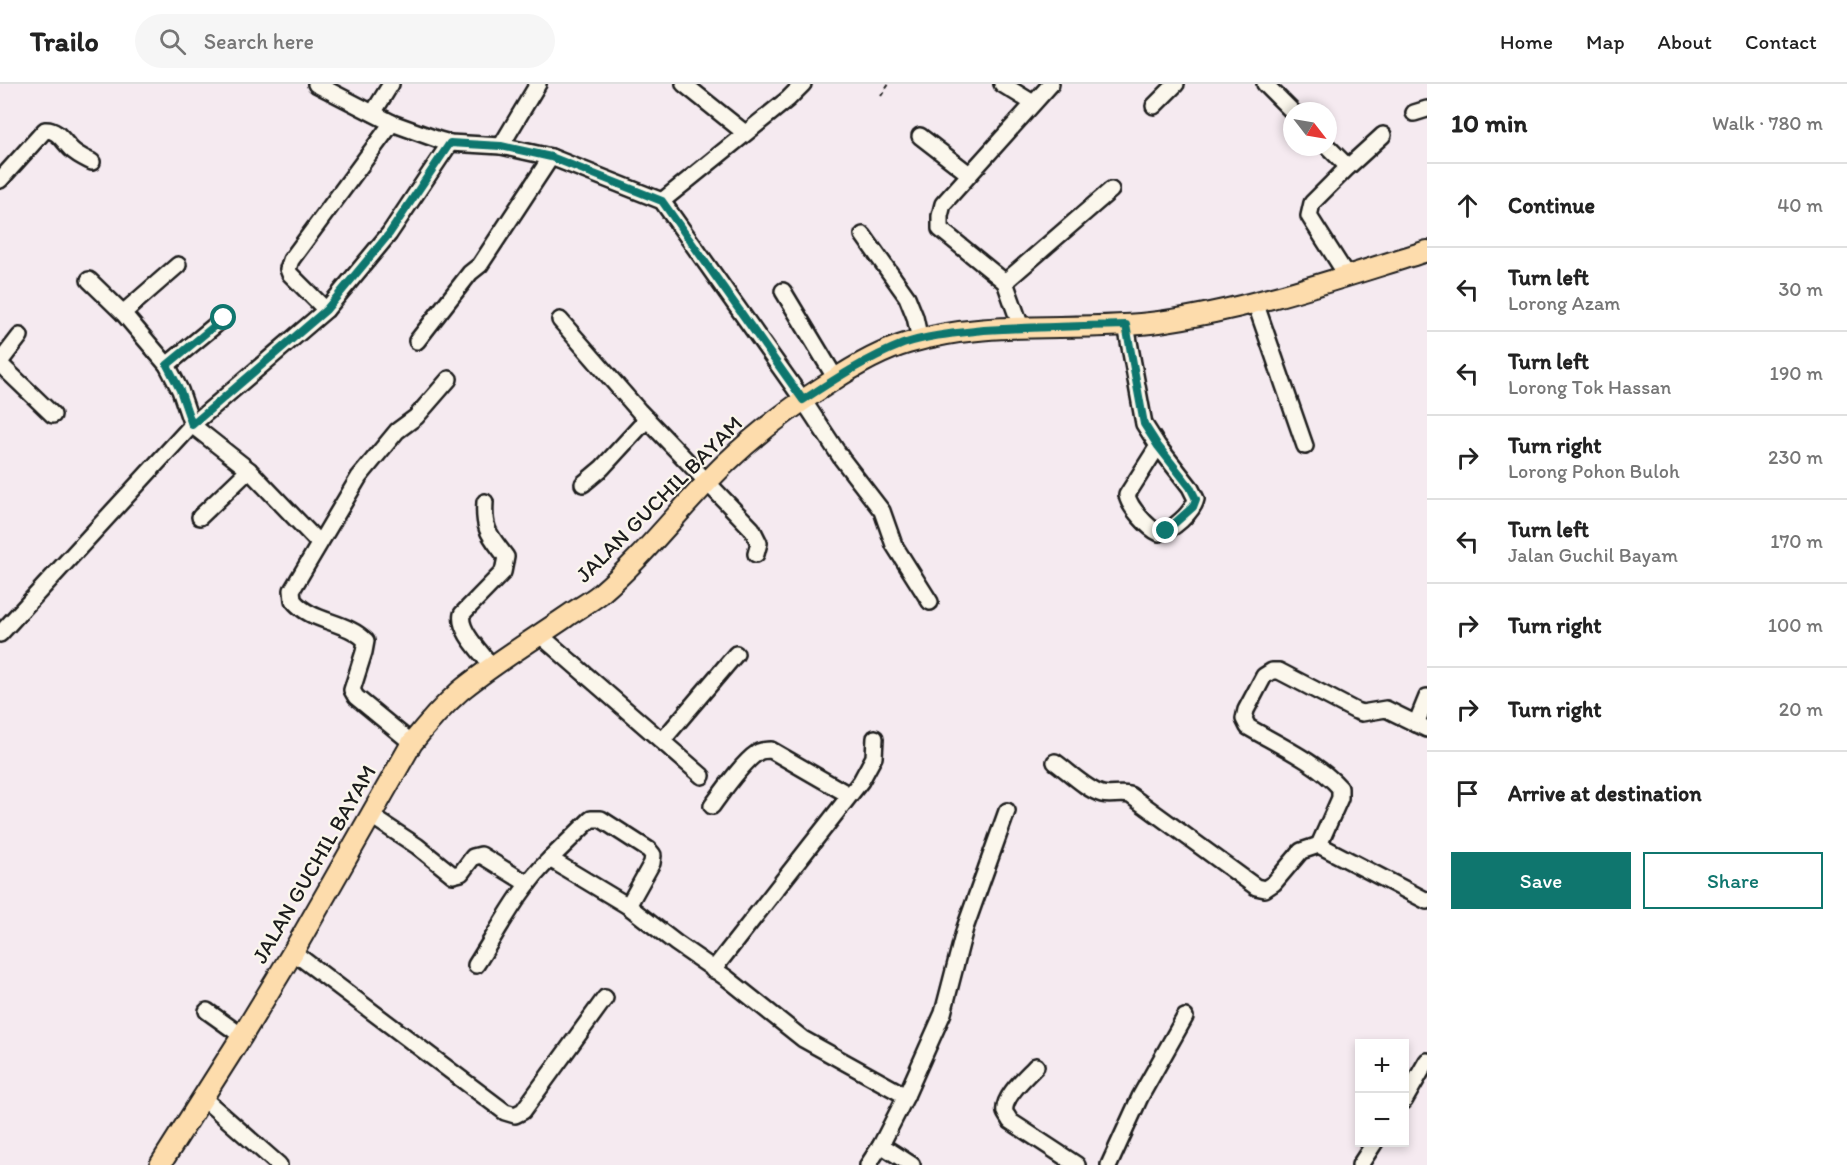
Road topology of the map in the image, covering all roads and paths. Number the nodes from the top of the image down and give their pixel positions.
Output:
1 (316, 84) edge
2 (391, 84) edge
3 (537, 84) edge
4 (684, 84) edge
5 (889, 84) edge
6 (1002, 84) edge
7 (1051, 84) edge
8 (1176, 84) edge
9 (1265, 84) edge
10 (797, 86) edge
11 (881, 96) dead end
12 (1283, 102) edge
13 (1033, 103) junction
14 (1154, 106) dead end
15 (374, 113) junction
16 (392, 123) junction
17 (745, 133) junction
18 (1383, 135) dead end
19 (920, 136) dead end
20 (450, 143) junction
21 (501, 146) junction
22 (1337, 156) edge
23 (551, 157) junction
24 (92, 162) dead end
25 (1348, 166) junction
26 (969, 174) junction
27 (0, 180) edge
28 (1111, 190) dead end
29 (662, 201) junction
30 (863, 235) dead end
31 (1427, 251) edge
32 (1427, 263) edge
33 (178, 265) dead end
34 (1377, 267) junction
35 (1347, 276) junction
36 (89, 280) dead end
37 (1005, 282) junction
38 (783, 291) dead end
39 (1255, 302) junction
40 (326, 310) junction
41 (123, 313) junction
42 (224, 318) dead end
43 (560, 320) dead end
44 (1126, 325) junction
45 (1021, 327) junction
46 (20, 336) dead end
47 (920, 340) junction
48 (417, 341) dead end
49 (0, 363) edge
50 (167, 365) junction
51 (836, 379) junction
52 (449, 380) dead end
53 (803, 400) junction
54 (53, 415) dead end
55 (647, 419) junction
56 (192, 425) junction
57 (1158, 446) junction
58 (1305, 446) dead end
59 (249, 470) junction
60 (709, 482) junction
61 (583, 484) dead end
62 (485, 502) dead end
63 (200, 516) dead end
64 (318, 542) junction
65 (756, 554) dead end
66 (930, 602) dead end
67 (0, 634) edge
68 (540, 635) junction
69 (736, 654) dead end
70 (493, 668) junction
71 (1427, 697) edge
72 (1422, 726) edge
73 (875, 738) dead end
74 (662, 741) junction
75 (412, 743) junction
76 (1055, 762) dead end
77 (702, 776) dead end
78 (849, 795) junction
79 (712, 806) dead end
80 (1007, 811) dead end
81 (370, 815) junction
82 (1319, 845) junction
83 (550, 859) junction
84 (528, 884) junction
85 (1427, 901) edge
86 (628, 906) junction
87 (293, 951) junction
88 (476, 965) dead end
89 (713, 970) junction
90 (605, 998) dead end
91 (207, 1011) dead end
92 (1185, 1017) dead end
93 (242, 1036) junction
94 (1427, 1061) edge
95 (1036, 1066) dead end
96 (1409, 1093) edge
97 (906, 1096) junction
98 (203, 1098) junction
99 (881, 1145) junction
100 (1372, 1147) edge
101 (160, 1165) edge
102 (279, 1165) edge
103 (868, 1165) edge
104 (912, 1165) edge
105 (1077, 1165) edge
106 (1109, 1165) edge
107 (1360, 1165) edge

1 - 15 street
2 - 15 street
3 - 21 street
4 - 17 street
5 - 11 path
6 - 13 street
7 - 13 street
8 - 14 street
9 - 12 street
10 - 17 street
13 - 26 street
15 - 16 street
16 - 20 street
16 - 40 street
17 - 29 street
18 - 25 street
19 - 26 street
20 - 21 street
20 - 40 street
21 - 23 street
22 - 25 street
23 - 29 street
23 - 48 street
24 - 27 street
25 - 35 street
26 - 37 street
28 - 37 street
29 - 53 street
30 - 47 street
31 - 34 main road, JALAN GUCHIL BAYAM
32 - 34 main road, JALAN GUCHIL BAYAM
33 - 41 street
34 - 35 main road, JALAN GUCHIL BAYAM
35 - 39 main road, JALAN GUCHIL BAYAM
36 - 41 street
37 - 45 street
38 - 51 street
39 - 44 main road, JALAN GUCHIL BAYAM
39 - 58 street
40 - 56 street
41 - 50 street
42 - 50 street
43 - 55 street
44 - 45 main road, JALAN GUCHIL BAYAM
44 - 57 street
45 - 47 main road, JALAN GUCHIL BAYAM
46 - 49 street
47 - 51 main road, JALAN GUCHIL BAYAM
49 - 54 street
50 - 56 street
51 - 53 main road, JALAN GUCHIL BAYAM
52 - 64 street
53 - 60 main road, JALAN GUCHIL BAYAM
53 - 66 street
55 - 60 street
55 - 61 street
56 - 59 street
56 - 67 street
57 - 57 street
59 - 63 street
59 - 64 street
60 - 65 street
60 - 68 main road, JALAN GUCHIL BAYAM
62 - 70 street
64 - 75 street
68 - 70 main road, JALAN GUCHIL BAYAM
68 - 74 street
69 - 74 street
70 - 75 main road, JALAN GUCHIL BAYAM
71 - 72 street
72 - 82 street
73 - 78 street
74 - 77 street
75 - 81 main road, JALAN GUCHIL BAYAM
76 - 82 street
78 - 79 street
78 - 89 street
80 - 97 street
81 - 84 street
81 - 87 main road, JALAN GUCHIL BAYAM
82 - 85 street
83 - 84 street
83 - 86 street
83 - 86 street
84 - 88 street
86 - 89 street
87 - 90 street
87 - 93 main road, JALAN GUCHIL BAYAM
89 - 97 street
91 - 93 street
92 - 106 street
93 - 98 main road, JALAN GUCHIL BAYAM
94 - 96 street
95 - 105 street
97 - 99 street
98 - 101 main road, JALAN GUCHIL BAYAM
98 - 102 street
99 - 103 street
99 - 104 street
100 - 107 street

